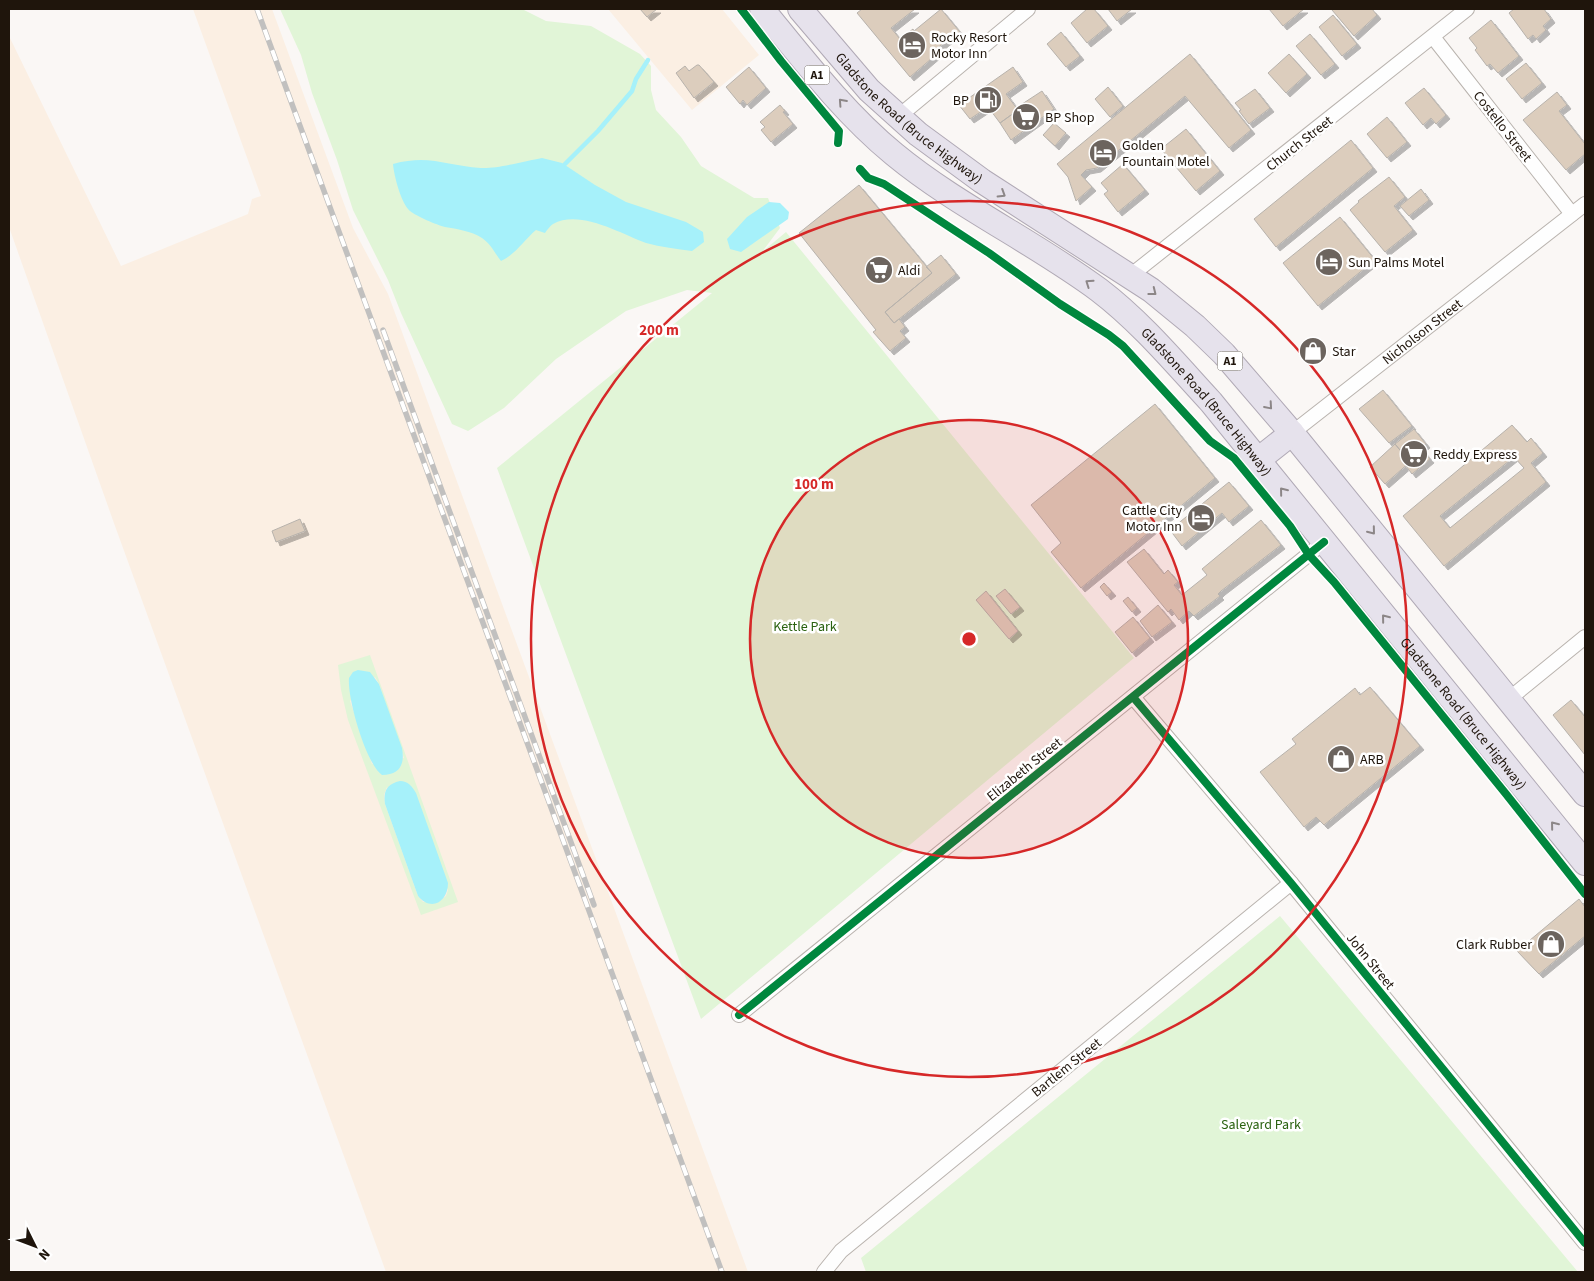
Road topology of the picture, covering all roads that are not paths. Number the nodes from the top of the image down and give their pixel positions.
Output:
1 (762, 9) edge
2 (800, 9) edge
3 (1028, 9) edge
4 (1467, 9) edge
5 (1433, 37) junction
6 (898, 117) junction
7 (876, 137) junction
8 (1585, 204) edge
9 (1572, 214) junction
10 (1130, 276) junction
11 (1292, 433) junction
12 (1258, 460) junction
13 (1324, 542) junction
14 (1585, 637) edge
15 (1133, 697) junction
16 (1509, 699) junction
17 (1585, 794) edge
18 (1585, 863) edge
19 (1291, 883) junction
20 (739, 1015) dead end
21 (1585, 1243) edge
22 (824, 1272) edge

7 -> 1 highway, Gladstone Road (Bruce Highway) / A1
2 - 6 highway, Gladstone Road (Bruce Highway) / A1
3 - 6 street
4 - 5 street, Church Street
5 - 9 street, Costello Street
5 - 10 street, Church Street
6 - 7 highway
6 -> 10 highway, Gladstone Road (Bruce Highway) / A1
12 -> 7 highway, Gladstone Road (Bruce Highway) / A1
8 - 9 street, Nicholson Street
9 - 11 street, Nicholson Street
10 -> 11 highway, Gladstone Road (Bruce Highway) / A1
11 - 12 highway, Nicholson Street
11 -> 16 highway, Gladstone Road (Bruce Highway) / A1
13 -> 12 highway, Gladstone Road (Bruce Highway) / A1
13 - 15 street, Elizabeth Street
18 -> 13 highway, Gladstone Road (Bruce Highway) / A1
14 - 16 street
15 - 19 street, John Street
15 - 20 street, Elizabeth Street
16 - 17 highway, Gladstone Road (Bruce Highway) / A1
19 - 21 street, John Street
19 - 22 street, Bartlem Street

